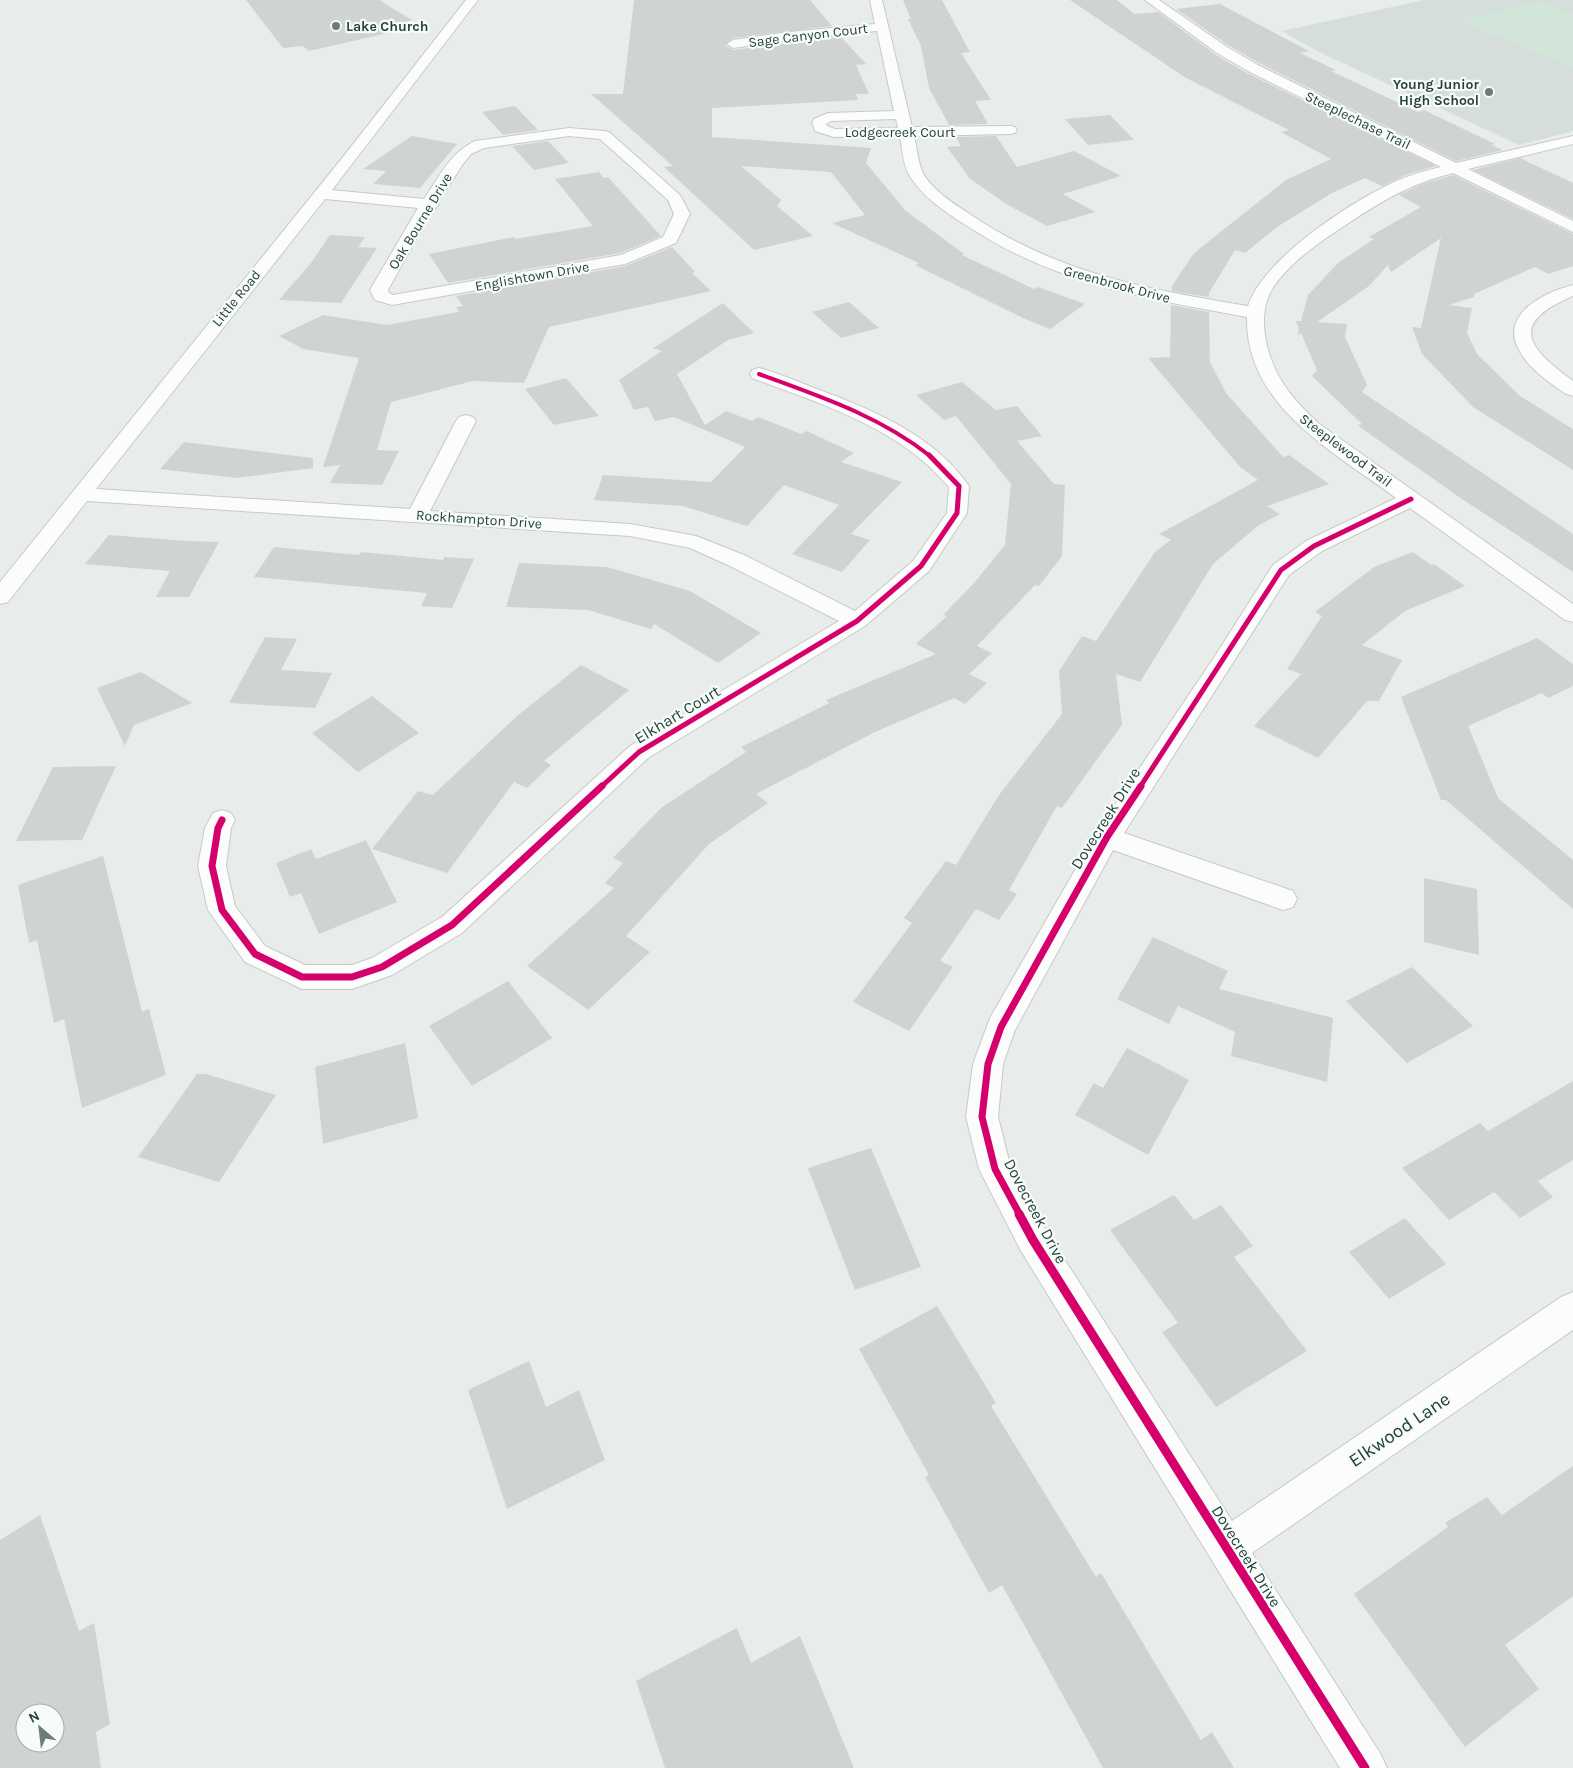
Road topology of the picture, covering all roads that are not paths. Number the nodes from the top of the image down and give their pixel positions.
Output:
1 (472, 0) edge
2 (876, 0) edge
3 (1155, 0) edge
4 (883, 27) junction
5 (733, 44) dead end
6 (901, 116) junction
7 (1010, 130) dead end
8 (906, 133) junction
9 (1573, 140) edge
10 (1456, 168) junction
11 (316, 199) junction
12 (426, 209) junction
13 (1573, 228) edge
14 (670, 240) joint
15 (1573, 290) edge
16 (392, 300) joint
17 (1256, 313) junction
18 (759, 374) dead end
19 (1573, 390) edge
20 (466, 421) dead end
21 (82, 494) junction
22 (1411, 499) junction
23 (417, 515) junction
24 (0, 597) edge
25 (1573, 615) edge
26 (857, 621) junction
27 (222, 820) dead end
28 (1106, 837) junction
29 (1283, 899) dead end
30 (1573, 1309) edge
31 (1226, 1548) junction
32 (1364, 1768) edge

1 - 11 street, Little Road
2 - 4 street, Greenbrook Drive
3 - 10 street, Steeplechase Trail
4 - 5 street, Sage Canyon Court
4 - 6 street, Greenbrook Drive
6 - 8 street, Greenbrook Drive
6 - 8 street, Lodgecreek Court
7 - 8 street, Lodgecreek Court
8 - 17 street, Greenbrook Drive
9 - 10 street, Steeplewood Trail
10 - 13 street, Steeplechase Trail
10 - 17 street, Steeplewood Trail
11 - 12 street
11 - 21 street, Little Road
12 - 14 street, Oak Bourne Drive
12 - 16 street, Oak Bourne Drive
14 - 16 street, Englishtown Drive
15 - 19 street
17 - 22 street, Steeplewood Trail
18 - 26 street, Elkhart Court
20 - 23 street
21 - 23 street, Rockhampton Drive
21 - 24 street, Little Road
22 - 25 street, Steeplewood Trail
22 - 28 street, Dovecreek Drive
23 - 26 street, Rockhampton Drive
26 - 27 street, Elkhart Court
28 - 29 street
28 - 31 street, Dovecreek Drive
30 - 31 street, Elkwood Lane
31 - 32 street, Dovecreek Drive

